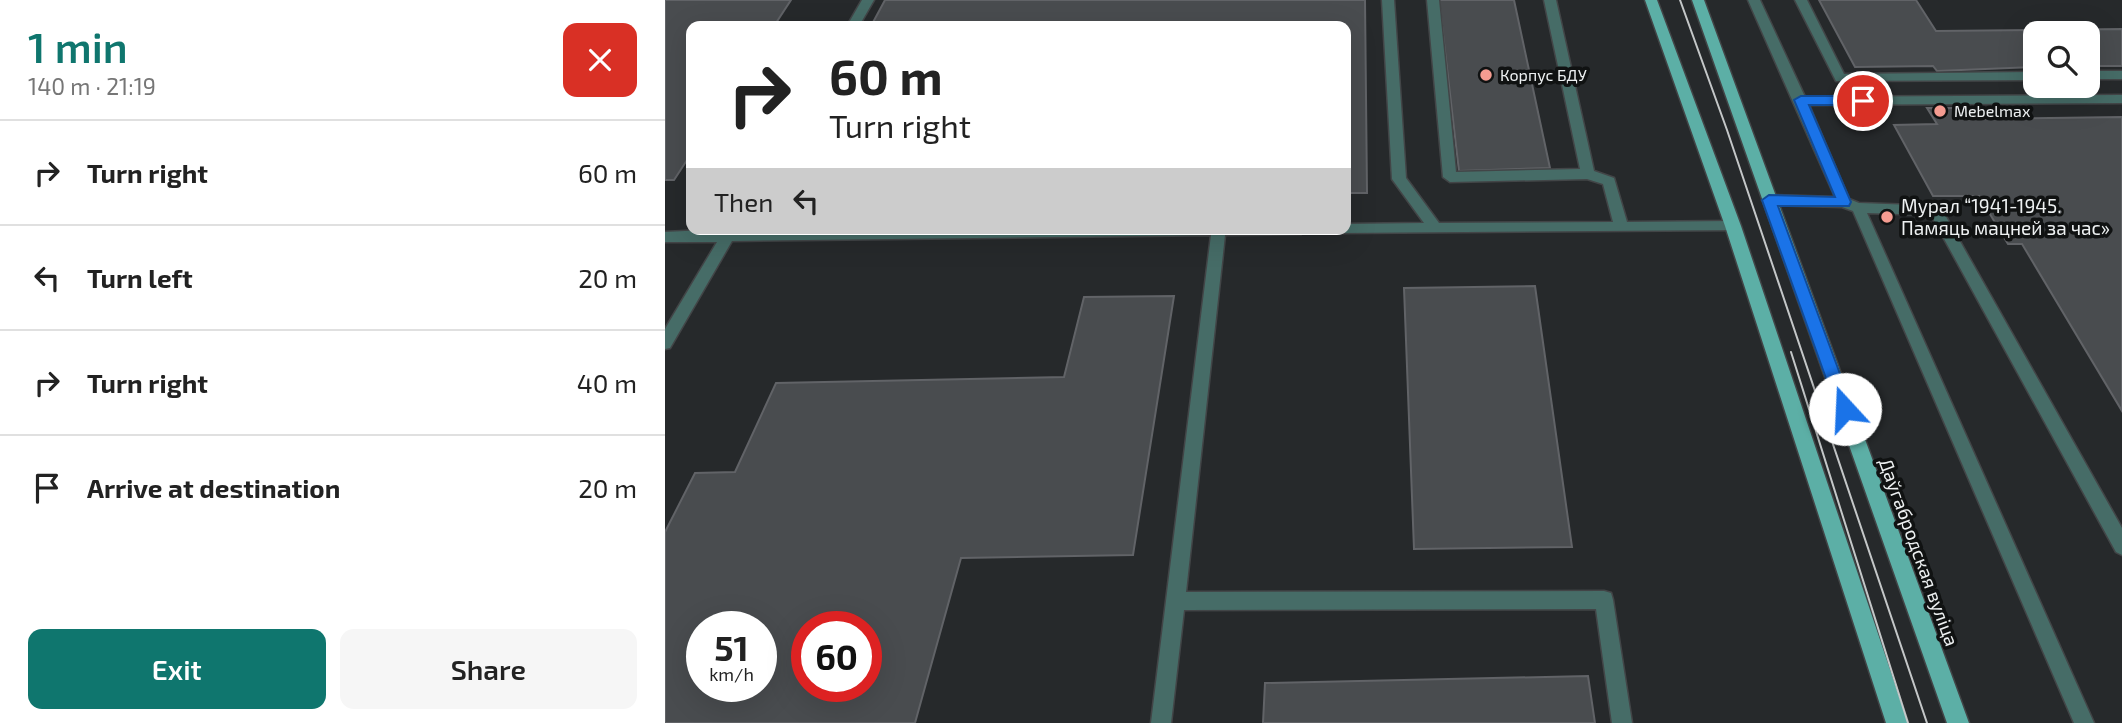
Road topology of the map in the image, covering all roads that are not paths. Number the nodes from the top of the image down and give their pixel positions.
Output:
1 (868, 0) edge
2 (1388, 0) edge
3 (1433, 0) edge
4 (1550, 0) edge
5 (1651, 0) edge
6 (1698, 0) edge
7 (1754, 0) edge
8 (1801, 0) edge
9 (856, 21) edge
10 (2100, 75) edge
11 (2122, 75) edge
12 (2023, 76) edge
13 (2122, 99) edge
14 (1801, 100) junction
15 (1588, 174) junction
16 (1769, 200) junction
17 (1851, 205) junction
18 (1733, 226) junction
19 (1621, 227) junction
20 (1434, 228) junction
21 (1351, 229) edge
22 (698, 235) edge
23 (729, 235) edge
24 (1218, 235) edge
25 (665, 237) edge
26 (665, 343) edge
27 (2122, 546) edge
28 (1176, 601) junction
29 (1161, 723) edge
30 (1622, 723) edge
31 (1897, 723) edge
32 (1958, 723) edge
33 (2084, 723) edge

1 - 9 lane
2 - 20 lane
3 - 15 lane
4 - 15 lane
5 - 18 main road
6 - 16 main road, Даўгабродская вуліца
7 - 14 lane
8 - 12 lane
10 - 11 lane
13 - 14 lane
14 - 17 lane
15 - 19 lane
16 - 17 lane
16 - 32 main road, Даўгабродская вуліца
17 - 27 lane
17 - 33 lane
18 - 19 lane
18 - 31 main road
19 - 20 lane
20 - 21 lane
22 - 25 lane
23 - 26 lane
24 - 28 lane
28 - 29 lane
28 - 30 lane

